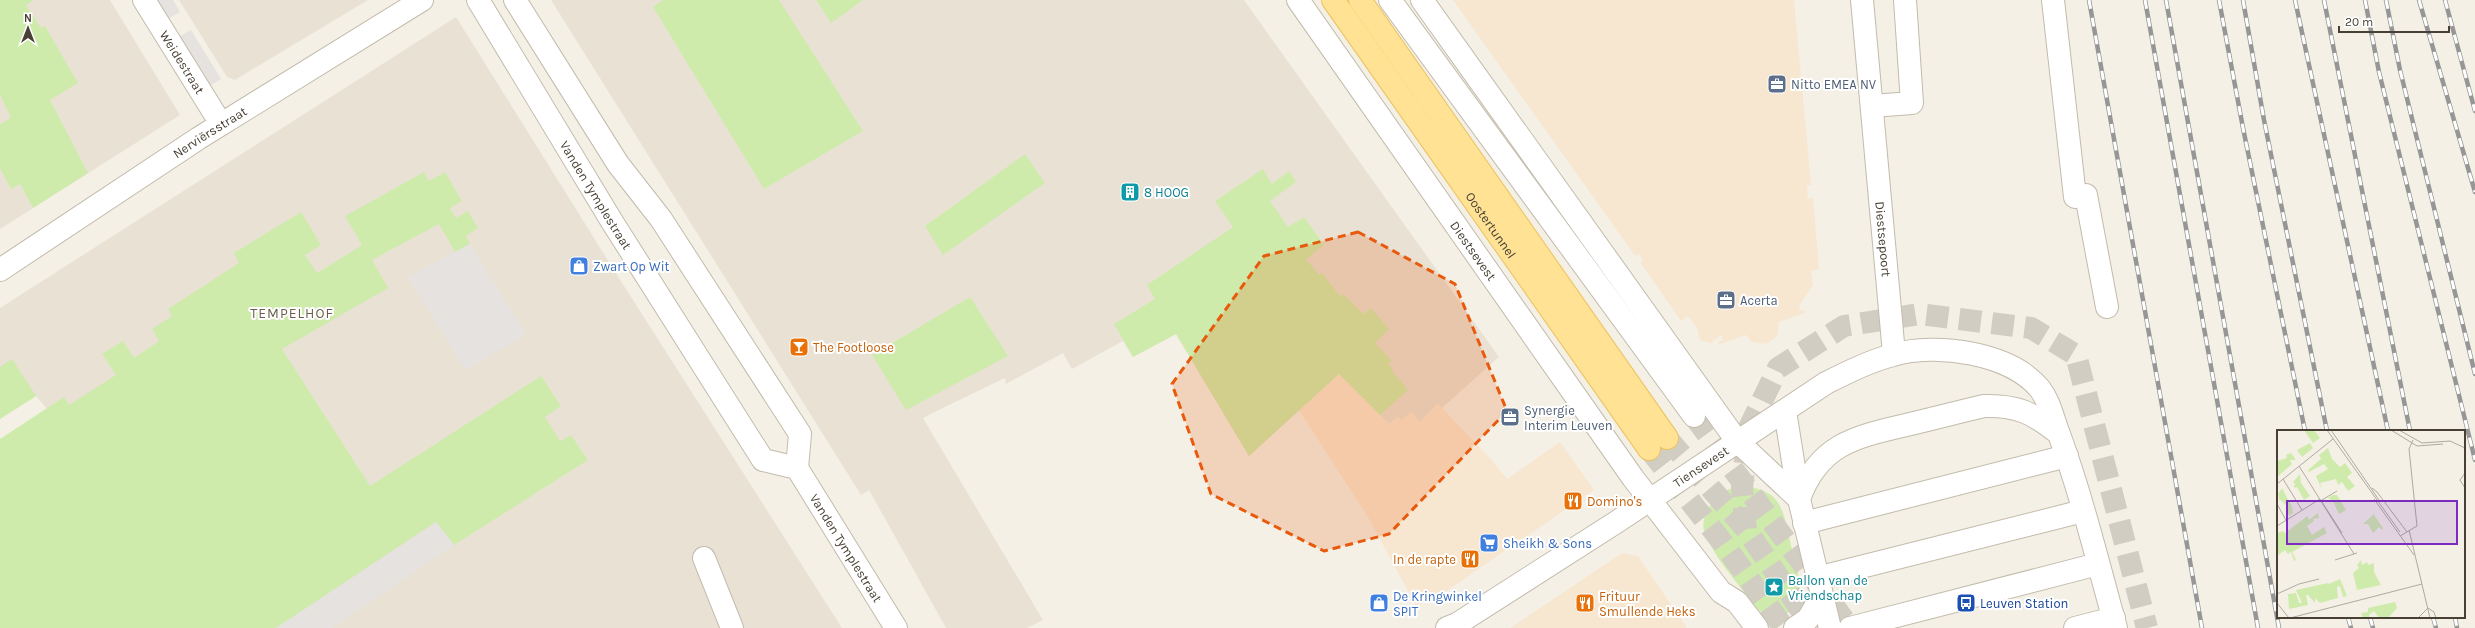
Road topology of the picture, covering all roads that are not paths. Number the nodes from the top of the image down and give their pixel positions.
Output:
1 (144, 0) edge
2 (422, 0) edge
3 (478, 0) edge
4 (515, 0) edge
5 (1298, 0) edge
6 (1333, 0) edge
7 (1360, 0) edge
8 (1390, 0) edge
9 (1422, 0) edge
10 (1862, 0) edge
11 (1905, 0) edge
12 (2053, 0) edge
13 (1872, 106) junction
14 (221, 124) junction
15 (0, 270) edge
16 (2107, 307) dead end
17 (1894, 354) junction
18 (1785, 411) junction
19 (1694, 416) tunnel mouth
20 (2058, 433) junction
21 (1737, 442) junction
22 (2067, 456) junction
23 (797, 468) junction
24 (1799, 499) junction
25 (1651, 500) junction
26 (2083, 510) junction
27 (1804, 523) junction
28 (704, 558) dead end
29 (2098, 564) junction
30 (1819, 587) junction
31 (2115, 623) edge
32 (732, 628) edge
33 (896, 628) edge
34 (1447, 628) edge
35 (1757, 628) edge
36 (1795, 628) edge
37 (1830, 628) edge
38 (1850, 628) edge
39 (2075, 628) edge

1 - 14 street, Weidestraat
2 - 14 street, Nerviërsstraat
3 - 23 street, Vanden Tymplestraat
4 - 23 street
5 - 25 street, Diestsevest
6 - 7 main road, Oostertunnel
8 - 19 street
9 - 21 street
10 - 13 street, Diestsepoort
11 - 13 street
12 - 16 street
13 - 17 street, Diestsepoort
14 - 15 street, Nerviërsstraat
17 - 18 street
17 - 20 street
18 - 21 street
18 - 24 street
20 - 22 street
20 - 24 street
21 - 24 street, Tiensevest
21 - 25 street, Tiensevest
22 - 26 street
22 - 27 street
23 - 33 street, Vanden Tymplestraat
24 - 27 street
25 - 34 street, Tiensevest
25 - 35 street
26 - 29 street
26 - 30 street
27 - 30 street
28 - 32 street
29 - 31 street
29 - 38 street
30 - 36 street
30 - 37 street
31 - 39 street

